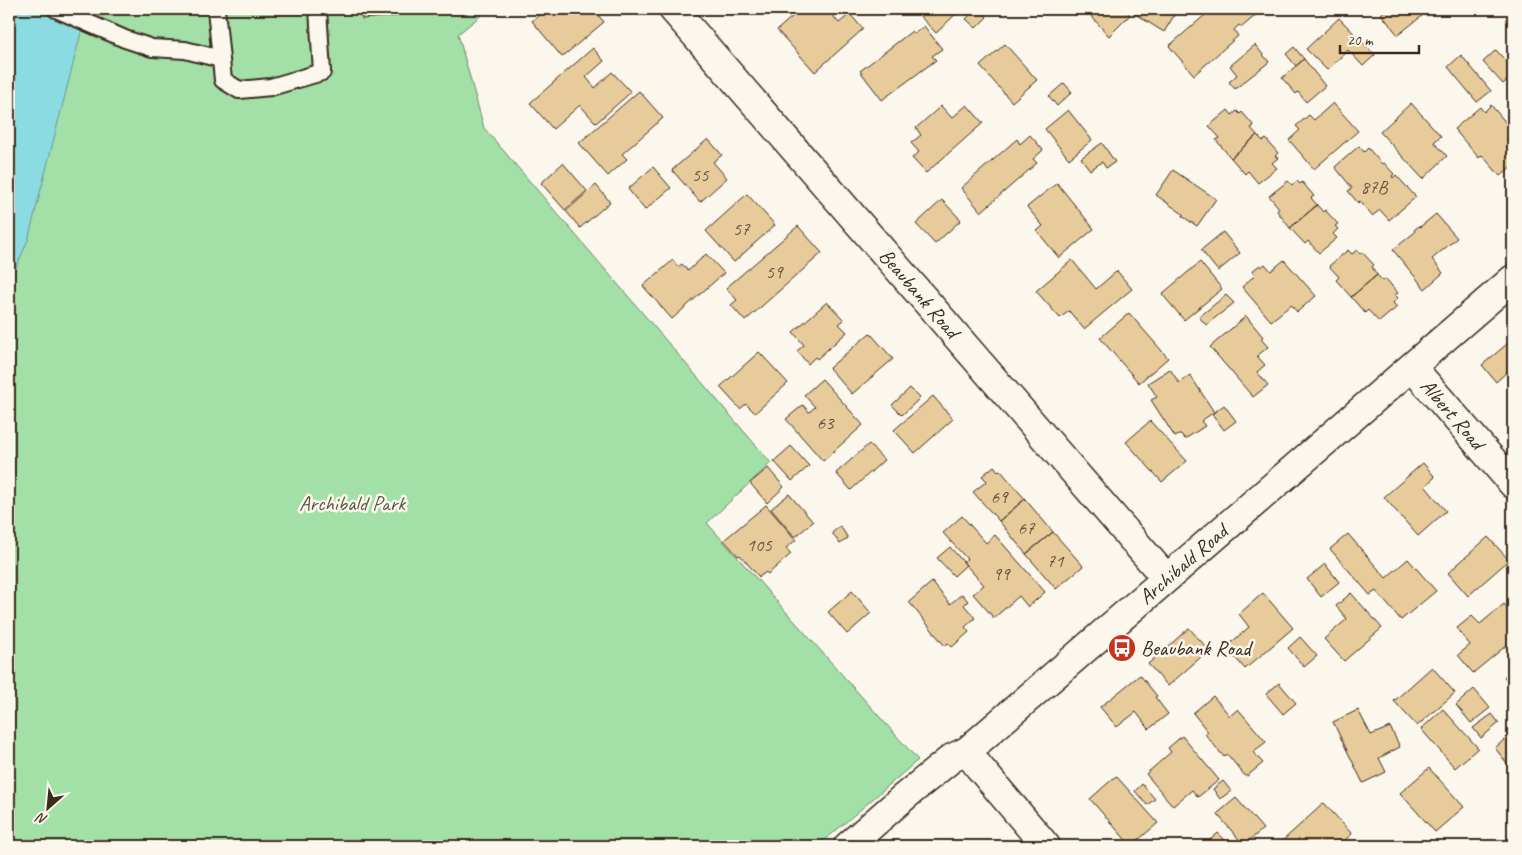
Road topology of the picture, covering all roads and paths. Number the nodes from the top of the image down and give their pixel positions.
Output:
1 (56, 9) edge
2 (216, 9) edge
3 (318, 9) edge
4 (673, 9) edge
5 (221, 59) junction
6 (1513, 279) edge
7 (1412, 367) junction
8 (1513, 484) edge
9 (1166, 578) junction
10 (967, 751) junction
11 (848, 846) edge
12 (1046, 846) edge

1 - 5 lane
2 - 5 lane
3 - 5 lane
4 - 9 street, Beaubank Road
6 - 7 street, Archibald Road
7 - 8 street, Albert Road
7 - 9 street, Archibald Road
9 - 10 street, Archibald Road
10 - 11 street, Archibald Road
10 - 12 street

